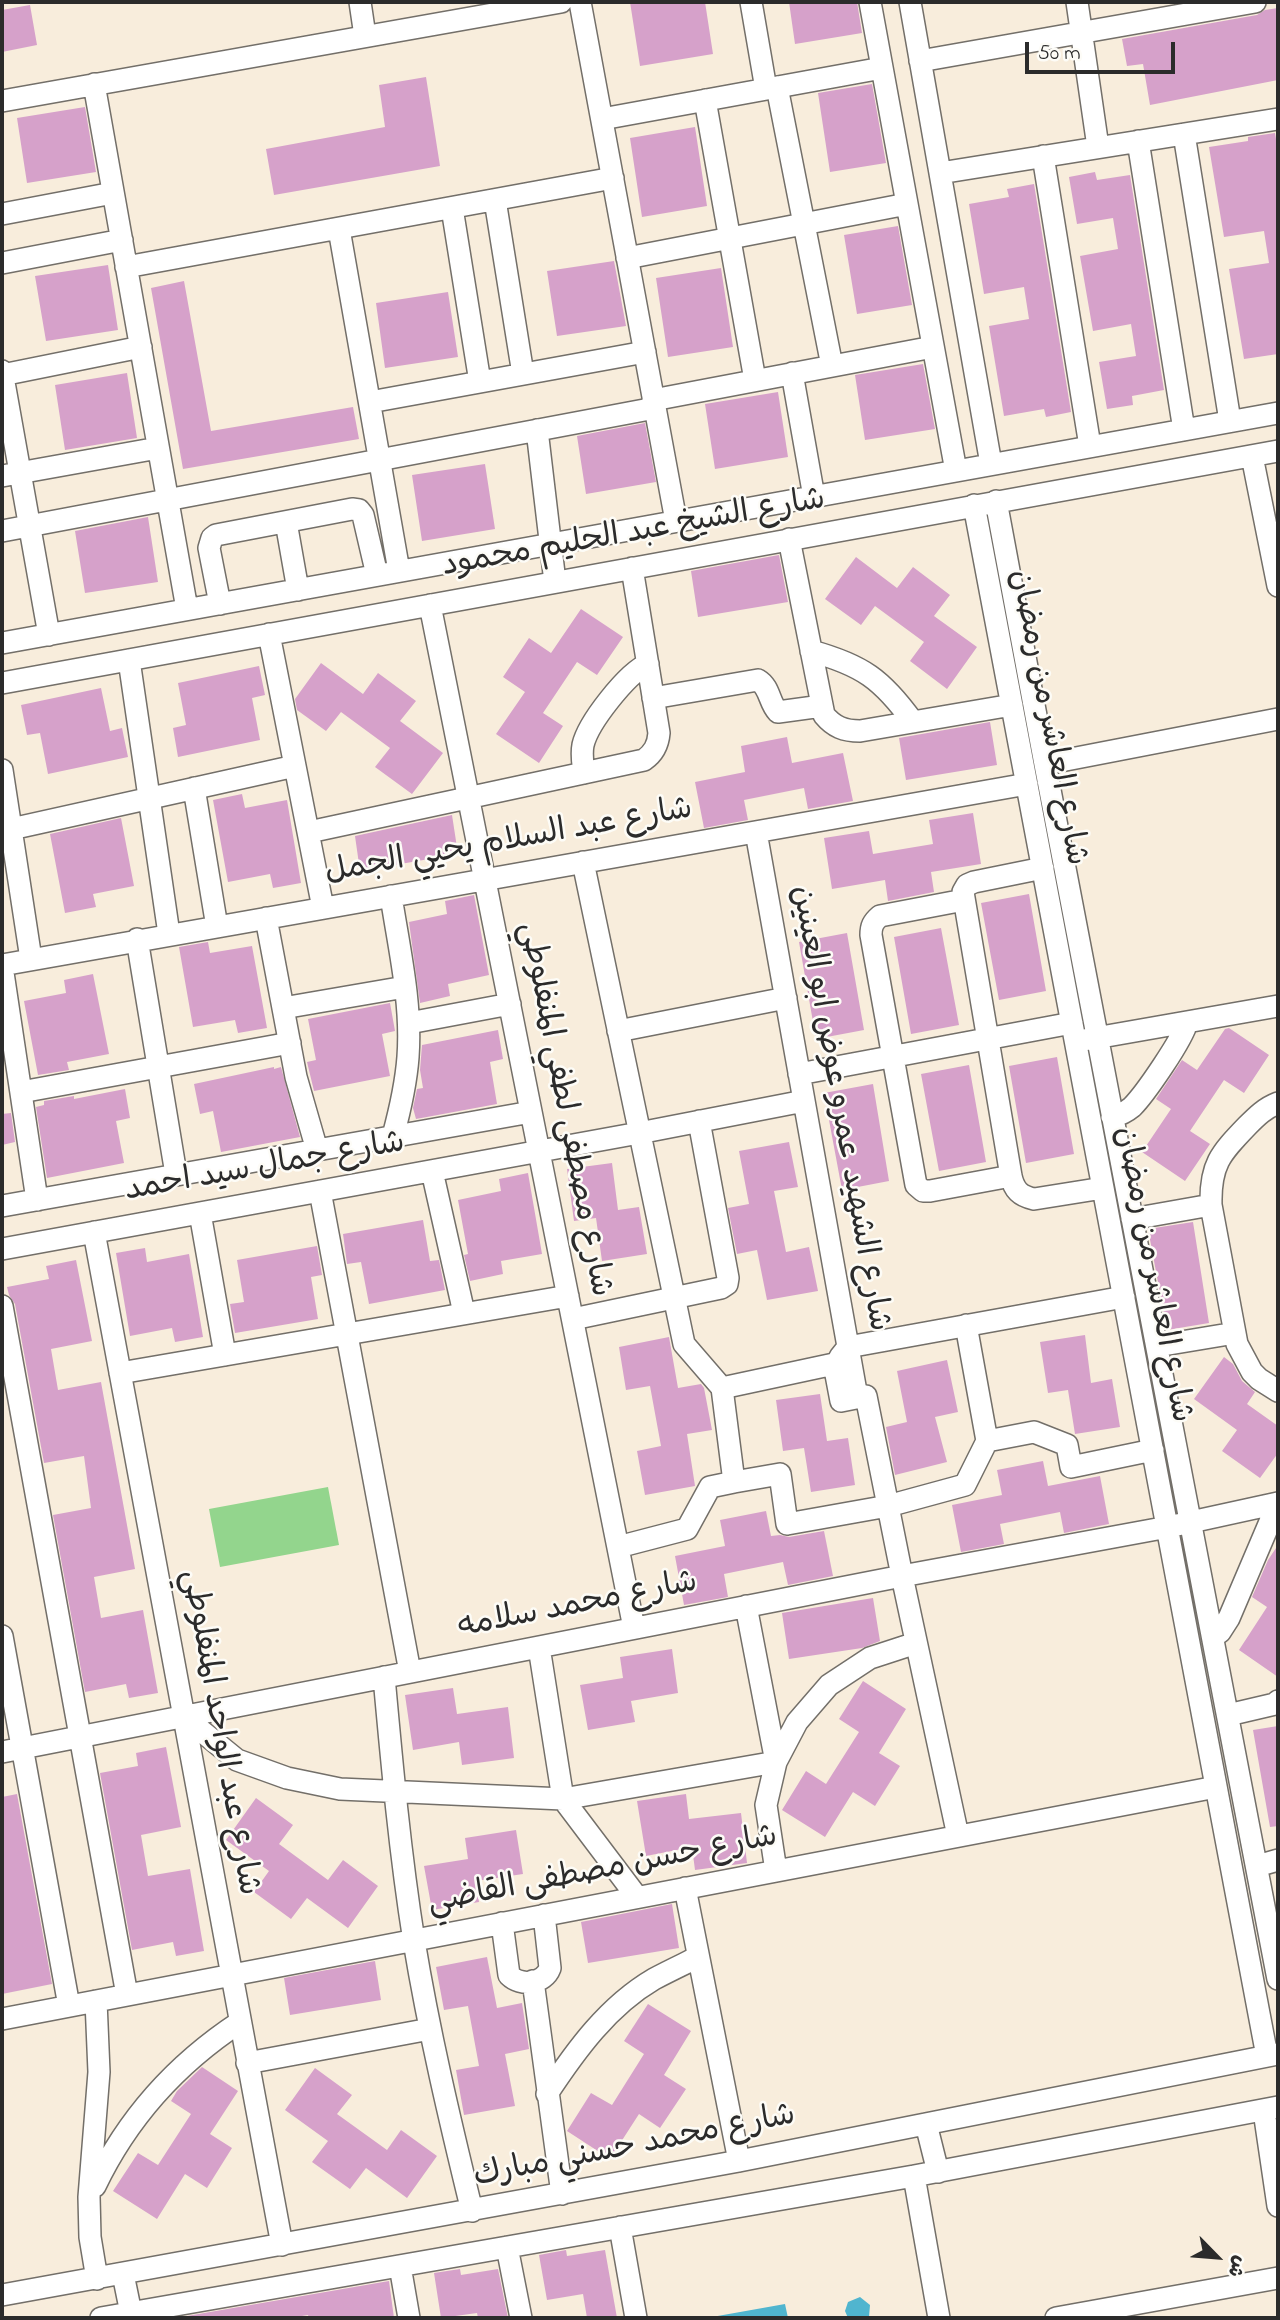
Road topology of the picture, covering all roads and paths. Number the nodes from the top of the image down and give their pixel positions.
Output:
1 (360, 2) edge
2 (561, 2) edge
3 (580, 2) edge
4 (751, 2) edge
5 (870, 2) edge
6 (910, 2) edge
7 (1077, 2) edge
8 (1255, 2) edge
9 (485, 8) edge
10 (1082, 32) junction
11 (365, 36) junction
12 (920, 61) junction
13 (882, 68) junction
14 (94, 84) junction
15 (772, 88) junction
16 (705, 100) junction
17 (2, 101) edge
18 (602, 119) junction
19 (1278, 119) edge
20 (1184, 134) junction
21 (1138, 141) junction
22 (1098, 147) junction
23 (1043, 156) junction
24 (940, 173) junction
25 (613, 178) junction
26 (113, 192) junction
27 (495, 200) junction
28 (907, 204) junction
29 (452, 208) junction
30 (2, 214) edge
31 (804, 224) junction
32 (339, 229) junction
33 (730, 238) junction
34 (121, 240) junction
35 (627, 258) junction
36 (2, 263) edge
37 (127, 268) junction
38 (141, 347) junction
39 (933, 347) junction
40 (645, 352) junction
41 (832, 366) junction
42 (2, 373) edge
43 (792, 373) junction
44 (523, 374) junction
45 (755, 380) junction
46 (480, 382) junction
47 (370, 402) junction
48 (654, 404) junction
49 (1278, 413) edge
50 (1230, 421) junction
51 (537, 430) junction
52 (1184, 430) junction
53 (1090, 446) junction
54 (158, 448) junction
55 (1278, 451) edge
56 (1252, 456) junction
57 (380, 460) junction
58 (991, 464) junction
59 (956, 471) junction
60 (11, 475) edge
61 (814, 496) junction
62 (168, 500) junction
63 (996, 501) junction
64 (974, 505) junction
65 (676, 521) junction
66 (286, 522) junction
67 (30, 526) junction
68 (2, 531) edge
69 (789, 539) junction
70 (550, 545) junction
71 (632, 568) junction
72 (399, 571) junction
73 (377, 575) junction
74 (555, 582) junction
75 (1278, 586) edge
76 (298, 590) junction
77 (220, 604) junction
78 (430, 605) junction
79 (187, 610) junction
80 (269, 634) junction
81 (49, 635) junction
82 (2, 643) edge
83 (811, 651) junction
84 (129, 660) junction
85 (648, 664) junction
86 (2, 683) edge
87 (653, 698) junction
88 (1012, 705) junction
89 (822, 706) junction
90 (1278, 719) edge
91 (913, 722) junction
92 (1045, 764) junction
93 (295, 766) junction
94 (2, 770) edge
95 (584, 773) junction
96 (1027, 784) junction
97 (194, 788) junction
98 (149, 798) junction
99 (468, 798) junction
100 (7, 830) edge
101 (309, 832) junction
102 (756, 832) junction
103 (583, 862) junction
104 (1043, 868) junction
105 (484, 879) junction
106 (391, 896) junction
107 (964, 900) junction
108 (324, 908) junction
109 (266, 918) junction
110 (217, 927) junction
111 (169, 934) junction
112 (137, 939) junction
113 (31, 959) junction
114 (2, 965) edge
115 (405, 986) junction
116 (786, 998) junction
117 (510, 1004) junction
118 (1278, 1006) edge
119 (283, 1008) junction
120 (1187, 1022) junction
121 (409, 1023) junction
122 (618, 1031) junction
123 (1074, 1032) junction
124 (988, 1038) junction
125 (1097, 1038) junction
126 (290, 1043) junction
127 (7, 1044) edge
128 (893, 1056) junction
129 (159, 1068) junction
130 (799, 1073) junction
131 (21, 1092) junction
132 (804, 1101) junction
133 (1278, 1102) edge
134 (531, 1112) junction
135 (1112, 1117) junction
136 (699, 1121) junction
137 (639, 1133) junction
138 (393, 1136) junction
139 (317, 1150) junction
140 (539, 1152) junction
141 (432, 1171) junction
142 (176, 1174) junction
143 (1011, 1176) junction
144 (1103, 1188) junction
145 (320, 1191) junction
146 (37, 1200) junction
147 (1211, 1205) junction
148 (2, 1206) edge
149 (200, 1213) junction
150 (1132, 1219) junction
151 (94, 1232) junction
152 (2, 1249) edge
153 (568, 1296) junction
154 (1124, 1297) junction
155 (674, 1298) junction
156 (2, 1306) edge
157 (464, 1313) junction
158 (573, 1319) junction
159 (966, 1325) junction
160 (1235, 1333) junction
161 (346, 1334) junction
162 (1157, 1346) junction
163 (848, 1347) junction
164 (225, 1355) junction
165 (834, 1364) junction
166 (120, 1373) junction
167 (722, 1388) junction
168 (1278, 1391) edge
169 (857, 1397) junction
170 (987, 1441) junction
171 (1153, 1450) junction
172 (734, 1482) junction
173 (1278, 1503) edge
174 (888, 1506) junction
175 (1191, 1522) junction
176 (1168, 1527) junction
177 (618, 1546) junction
178 (902, 1576) junction
179 (746, 1606) junction
180 (635, 1628) junction
181 (2, 1636) edge
182 (1213, 1637) junction
183 (916, 1643) junction
184 (539, 1647) junction
185 (410, 1672) junction
186 (384, 1677) junction
187 (1278, 1701) edge
188 (1228, 1715) junction
189 (183, 1716) junction
190 (80, 1736) junction
191 (12, 1750) edge
192 (776, 1762) junction
193 (1216, 1787) junction
194 (394, 1791) junction
195 (563, 1799) junction
196 (958, 1836) junction
197 (1278, 1860) edge
198 (776, 1871) junction
199 (1259, 1875) junction
200 (685, 1888) junction
201 (1236, 1889) junction
202 (637, 1897) junction
203 (544, 1915) junction
204 (502, 1923) junction
205 (414, 1940) junction
206 (698, 1956) junction
207 (231, 1975) junction
208 (1278, 1979) edge
209 (533, 1981) junction
210 (127, 1995) junction
211 (96, 2001) junction
212 (69, 2006) junction
213 (2, 2019) edge
214 (240, 2022) junction
215 (430, 2029) junction
216 (1273, 2055) edge
217 (247, 2063) junction
218 (547, 2094) junction
219 (1271, 2109) edge
220 (926, 2124) junction
221 (739, 2161) junction
222 (938, 2172) junction
223 (914, 2176) junction
224 (562, 2194) junction
225 (89, 2197) junction
226 (1278, 2206) edge
227 (472, 2211) junction
228 (620, 2227) junction
229 (282, 2245) junction
230 (507, 2247) junction
231 (400, 2266) junction
232 (123, 2274) junction
233 (97, 2278) junction
234 (1278, 2278) edge
235 (2, 2293) edge
236 (131, 2316) edge
237 (101, 2318) edge
238 (409, 2318) edge
239 (520, 2318) edge
240 (636, 2318) edge
241 (939, 2318) edge
242 (1056, 2318) edge

1 - 11 street
2 - 9 street
3 - 18 street
4 - 15 street
5 - 13 street
6 - 12 street
7 - 10 street
8 - 10 street
9 - 11 street
10 - 12 street
10 - 22 street
11 - 14 street
12 - 24 street
13 - 15 street
13 - 28 street
14 - 17 street
14 - 26 street
15 - 16 street
15 - 31 street
16 - 18 street
16 - 33 street
18 - 25 street
19 - 20 street
20 - 21 street
20 - 50 street
21 - 22 street
21 - 52 street
22 - 23 street
23 - 24 street
23 - 53 street
24 - 58 street
25 - 27 street
25 - 35 street
26 - 30 street
26 - 34 street
27 - 29 street
27 - 44 street
28 - 31 street
28 - 39 street
29 - 32 street
29 - 46 street
31 - 33 street
31 - 41 street
32 - 37 street
32 - 47 street
33 - 35 street
33 - 45 street
34 - 36 street
34 - 37 street
35 - 40 street
37 - 38 street
38 - 42 street
38 - 54 street
39 - 41 street
39 - 59 street
40 - 44 street
40 - 48 street
41 - 43 street
42 - 60 street
43 - 45 street
43 - 61 street
44 - 46 street
45 - 48 street
46 - 47 street
47 - 57 street
48 - 51 street
48 - 65 street
49 - 50 street, شارع الشيخ عبد الحليم محمود
50 - 52 street, شارع الشيخ عبد الحليم محمود
51 - 57 street
51 - 70 street
52 - 53 street, شارع الشيخ عبد الحليم محمود
53 - 58 street, شارع الشيخ عبد الحليم محمود
54 - 60 street
54 - 62 street
55 - 56 street, شارع الشيخ عبد الحليم محمود
56 - 63 street, شارع الشيخ عبد الحليم محمود
56 - 75 street
57 - 62 street
57 - 72 street
58 - 59 street, شارع الشيخ عبد الحليم محمود
59 - 61 street, شارع الشيخ عبد الحليم محمود
60 - 67 street
61 - 65 street, شارع الشيخ عبد الحليم محمود
62 - 67 street
62 - 79 street
63 - 64 street, شارع الشيخ عبد الحليم محمود
63 - 92 street, شارع العاشر من رمضان
64 - 69 street, شارع الشيخ عبد الحليم محمود
64 - 88 street, شارع العاشر من رمضان
65 - 70 street, شارع الشيخ عبد الحليم محمود
66 - 73 street
66 - 76 street
66 - 77 street
67 - 68 street
67 - 81 street
69 - 71 street, شارع الشيخ عبد الحليم محمود
69 - 83 street
70 - 72 street, شارع الشيخ عبد الحليم محمود
70 - 74 street
71 - 74 street, شارع الشيخ عبد الحليم محمود
71 - 85 street
72 - 73 street, شارع الشيخ عبد الحليم محمود
73 - 76 street, شارع الشيخ عبد الحليم محمود
74 - 78 street, شارع الشيخ عبد الحليم محمود
76 - 77 street, شارع الشيخ عبد الحليم محمود
77 - 79 street, شارع الشيخ عبد الحليم محمود
78 - 80 street, شارع الشيخ عبد الحليم محمود
78 - 99 street, شارع مصطفى لطفي المنفلوطي
79 - 81 street, شارع الشيخ عبد الحليم محمود
80 - 84 street, شارع الشيخ عبد الحليم محمود
80 - 93 street
81 - 82 street, شارع الشيخ عبد الحليم محمود
83 - 89 street
83 - 91 street
84 - 86 street, شارع الشيخ عبد الحليم محمود
84 - 98 street
85 - 87 street
85 - 95 street
87 - 89 street
87 - 95 street
88 - 91 street
88 - 96 street, شارع العاشر من رمضان
89 - 91 street
90 - 92 street
92 - 125 street, شارع العاشر من رمضان
93 - 97 street
93 - 101 street
94 - 100 street
95 - 99 street
96 - 102 street, شارع عبد السلام يحيي الجمل
96 - 104 street, شارع العاشر من رمضان
97 - 98 street
97 - 110 street
98 - 100 street
98 - 111 street
99 - 101 street
99 - 105 street, شارع مصطفى لطفي المنفلوطي
100 - 113 street
101 - 108 street
102 - 103 street, شارع عبد السلام يحيي الجمل
102 - 116 street, شارع الشهيد عمرو عوض ابو العينين
103 - 105 street, شارع عبد السلام يحيي الجمل
103 - 122 street
104 - 107 street
104 - 123 street, شارع العاشر من رمضان
105 - 106 street, شارع عبد السلام يحيي الجمل
105 - 117 street, شارع مصطفى لطفي المنفلوطي
106 - 108 street, شارع عبد السلام يحيي الجمل
106 - 115 street
107 - 124 street
107 - 128 street
108 - 109 street, شارع عبد السلام يحيي الجمل
109 - 110 street, شارع عبد السلام يحيي الجمل
109 - 119 street
110 - 111 street, شارع عبد السلام يحيي الجمل
111 - 112 street, شارع عبد السلام يحيي الجمل
112 - 113 street, شارع عبد السلام يحيي الجمل
112 - 129 street
113 - 114 street, شارع عبد السلام يحيي الجمل
114 - 127 street
115 - 119 street
115 - 121 street
116 - 122 street
116 - 130 street, شارع الشهيد عمرو عوض ابو العينين
117 - 121 street
117 - 134 street, شارع مصطفى لطفي المنفلوطي
118 - 120 street
119 - 126 street
120 - 125 street
120 - 135 street
121 - 138 street
122 - 137 street
123 - 124 street
123 - 125 street
123 - 144 street, شارع العاشر من رمضان
124 - 128 street
124 - 143 street
125 - 135 street, شارع العاشر من رمضان
126 - 129 street
126 - 139 street
127 - 131 street
128 - 130 street
128 - 143 street
129 - 131 street
129 - 142 street
130 - 132 street, شارع الشهيد عمرو عوض ابو العينين
131 - 146 street
132 - 136 street, شارع جمال سيد احمد
132 - 163 street, شارع الشهيد عمرو عوض ابو العينين
133 - 147 street
134 - 138 street, شارع جمال سيد احمد
134 - 140 street, شارع مصطفى لطفي المنفلوطي
135 - 150 street, شارع العاشر من رمضان
136 - 137 street, شارع جمال سيد احمد
136 - 155 street
137 - 140 street, شارع جمال سيد احمد
137 - 155 street
138 - 139 street, شارع جمال سيد احمد
139 - 142 street, شارع جمال سيد احمد
140 - 141 street, شارع جمال سيد احمد
140 - 153 street, شارع مصطفى لطفي المنفلوطي
141 - 145 street, شارع جمال سيد احمد
141 - 157 street
142 - 146 street, شارع جمال سيد احمد
143 - 144 street
144 - 154 street, شارع العاشر من رمضان
145 - 149 street, شارع جمال سيد احمد
145 - 161 street
146 - 148 street, شارع جمال سيد احمد
147 - 150 street
147 - 160 street
149 - 151 street, شارع جمال سيد احمد
149 - 164 street
150 - 162 street, شارع العاشر من رمضان
151 - 152 street, شارع جمال سيد احمد
151 - 166 street, شارع عبد الواحد المنفلوطي
153 - 157 street
153 - 158 street, شارع مصطفى لطفي المنفلوطي
154 - 159 street
154 - 171 street, شارع العاشر من رمضان
155 - 158 street
155 - 167 street
156 - 190 street
157 - 161 street
158 - 177 street, شارع مصطفى لطفي المنفلوطي
159 - 163 street
159 - 170 street
160 - 162 street
160 - 168 street
161 - 164 street
161 - 185 street
162 - 175 street, شارع العاشر من رمضان
163 - 165 street
163 - 169 street, شارع الشهيد عمرو عوض ابو العينين
164 - 166 street
165 - 167 street, شارع الشهيد عمرو عوض ابو العينين
165 - 169 street, شارع الشهيد عمرو عوض ابو العينين
166 - 189 street, شارع عبد الواحد المنفلوطي
167 - 172 street
169 - 174 street, شارع الشهيد عمرو عوض ابو العينين
170 - 171 street
170 - 174 street
171 - 176 street, شارع العاشر من رمضان
172 - 174 street
172 - 177 street
173 - 175 street, شارع محمد سلامه
173 - 182 street
174 - 178 street, شارع الشهيد عمرو عوض ابو العينين
175 - 176 street, شارع محمد سلامه
175 - 182 street, شارع العاشر من رمضان
176 - 178 street, شارع محمد سلامه
176 - 193 street, شارع العاشر من رمضان
177 - 180 street, شارع مصطفى لطفي المنفلوطي
178 - 179 street, شارع محمد سلامه
178 - 183 street, شارع الشهيد عمرو عوض ابو العينين
179 - 180 street, شارع محمد سلامه
179 - 192 street
180 - 184 street, شارع محمد سلامه
181 - 191 street
182 - 188 street, شارع العاشر من رمضان
183 - 192 street
183 - 196 street, شارع الشهيد عمرو عوض ابو العينين
184 - 185 street, شارع محمد سلامه
184 - 195 street
185 - 186 street, شارع محمد سلامه
186 - 189 street, شارع محمد سلامه
186 - 194 street
187 - 188 street
188 - 199 street, شارع العاشر من رمضان
189 - 190 street, شارع محمد سلامه
189 - 194 street
189 - 207 street, شارع عبد الواحد المنفلوطي
190 - 191 street, شارع محمد سلامه
190 - 210 street
191 - 212 street
192 - 195 street
192 - 198 street
193 - 196 street, شارع حسن مصطفى القاضي
193 - 201 street, شارع العاشر من رمضان
194 - 195 street
194 - 205 street
195 - 202 street
196 - 198 street, شارع حسن مصطفى القاضي
197 - 199 street
198 - 200 street, شارع حسن مصطفى القاضي
199 - 201 street
199 - 208 street, شارع العاشر من رمضان
200 - 202 street, شارع حسن مصطفى القاضي
200 - 206 street
201 - 216 street, شارع العاشر من رمضان
202 - 203 street, شارع حسن مصطفى القاضي
203 - 204 street, شارع حسن مصطفى القاضي
203 - 209 street
204 - 205 street, شارع حسن مصطفى القاضي
204 - 209 street
205 - 207 street, شارع حسن مصطفى القاضي
205 - 215 street
206 - 218 street
206 - 221 street
207 - 210 street, شارع حسن مصطفى القاضي
207 - 214 street, شارع عبد الواحد المنفلوطي
209 - 218 street
210 - 211 street, شارع حسن مصطفى القاضي
211 - 212 street, شارع حسن مصطفى القاضي
211 - 225 street
212 - 213 street, شارع حسن مصطفى القاضي
214 - 217 street, شارع عبد الواحد المنفلوطي
214 - 225 street
215 - 217 street
215 - 227 street
216 - 220 street, شارع محمد حسني مبارك
217 - 229 street, شارع عبد الواحد المنفلوطي
218 - 224 street
219 - 222 street
219 - 226 street
220 - 221 street, شارع محمد حسني مبارك
220 - 222 street
221 - 224 street, شارع محمد حسني مبارك
222 - 223 street
223 - 228 street
223 - 241 street
224 - 227 street, شارع محمد حسني مبارك
225 - 233 street
227 - 229 street, شارع محمد حسني مبارك
228 - 230 street
228 - 240 street
229 - 232 street, شارع محمد حسني مبارك
230 - 231 street
230 - 239 street
231 - 236 street
231 - 238 street
232 - 233 street, شارع محمد حسني مبارك
232 - 236 street
233 - 235 street, شارع محمد حسني مبارك
234 - 242 street
236 - 237 street

